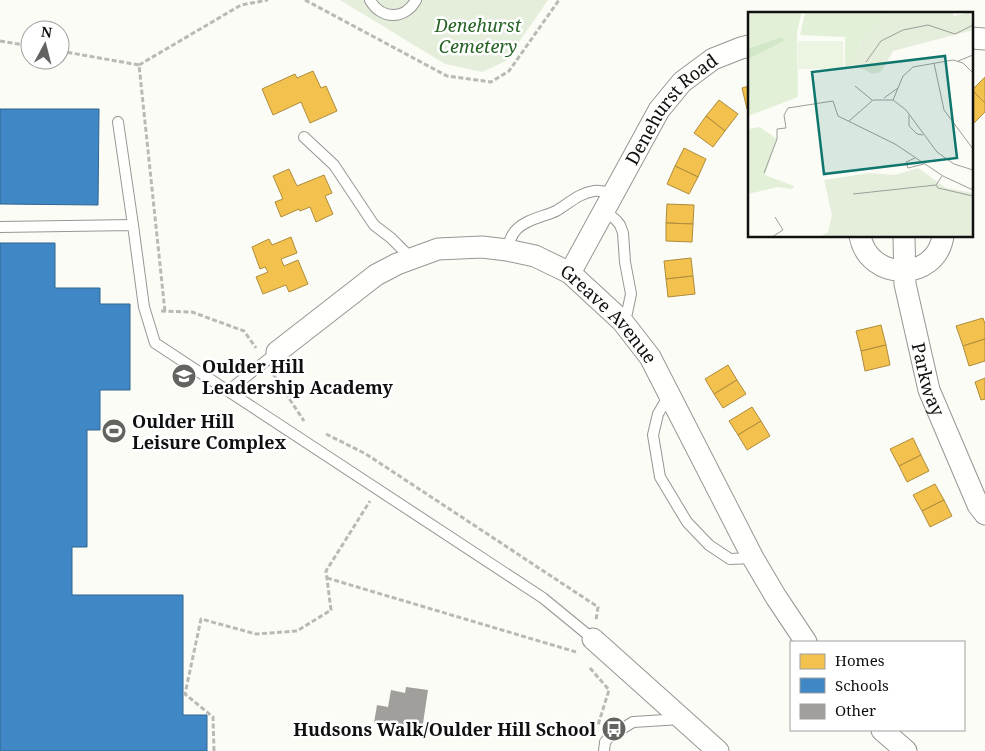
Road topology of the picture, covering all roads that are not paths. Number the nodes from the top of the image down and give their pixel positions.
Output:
1 (370, 0) edge
2 (416, 0) edge
3 (972, 38) edge
4 (985, 39) edge
5 (748, 46) edge
6 (118, 122) dead end
7 (304, 137) dead end
8 (608, 202) junction
9 (133, 226) junction
10 (0, 227) edge
11 (860, 238) edge
12 (904, 238) edge
13 (942, 238) edge
14 (507, 250) junction
15 (411, 258) junction
16 (905, 271) junction
17 (570, 273) junction
18 (622, 321) junction
19 (271, 356) joint
20 (228, 391) junction
21 (669, 394) junction
22 (985, 514) edge
23 (753, 558) junction
24 (593, 639) joint
25 (805, 641) edge
26 (682, 718) junction
27 (883, 731) edge
28 (604, 751) edge
29 (718, 751) edge
30 (906, 751) edge

1 - 2 lane
3 - 4 street
5 - 8 street, Denehurst Road
6 - 9 lane
7 - 15 lane
8 - 14 lane
8 - 17 street, Denehurst Road
8 - 18 lane
9 - 10 lane
9 - 20 lane
11 - 16 street
12 - 16 street, Parkway
13 - 16 street
14 - 15 street, Greave Avenue
14 - 17 street, Greave Avenue
15 - 19 street, Greave Avenue
16 - 22 street, Parkway
17 - 18 street, Greave Avenue
18 - 21 street, Greave Avenue
19 - 20 lane
20 - 24 lane
21 - 23 street, Greave Avenue
21 - 23 lane
23 - 25 street, Greave Avenue
24 - 26 street
26 - 28 lane
26 - 29 street
27 - 30 street

